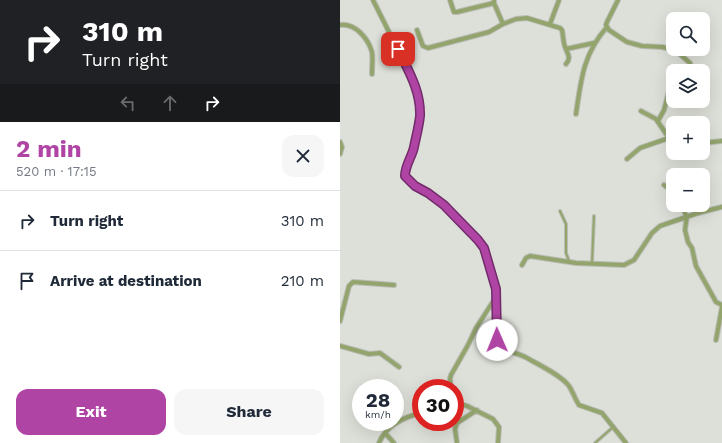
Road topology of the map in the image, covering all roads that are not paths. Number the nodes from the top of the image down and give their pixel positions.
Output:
1 (373, 0) edge
2 (450, 0) edge
3 (559, 0) edge
4 (618, 0) edge
5 (494, 2) edge
6 (504, 24) junction
7 (550, 24) junction
8 (340, 25) edge
9 (607, 28) junction
10 (418, 30) dead end
11 (594, 43) junction
12 (566, 49) junction
13 (566, 64) dead end
14 (690, 64) edge
15 (372, 74) dead end
16 (666, 102) edge
17 (641, 111) dead end
18 (576, 114) dead end
19 (658, 121) junction
20 (666, 135) edge
21 (666, 139) edge
22 (722, 141) edge
23 (340, 142) edge
24 (710, 142) edge
25 (340, 154) edge
26 (627, 159) dead end
27 (722, 207) edge
28 (560, 211) dead end
29 (685, 212) edge
30 (594, 216) dead end
31 (686, 216) junction
32 (569, 262) junction
33 (592, 263) junction
34 (522, 265) dead end
35 (394, 285) dead end
36 (496, 295) junction
37 (722, 306) edge
38 (340, 321) edge
39 (716, 340) dead end
40 (340, 346) edge
41 (399, 367) dead end
42 (450, 379) edge
43 (464, 405) edge
44 (477, 410) junction
45 (412, 416) edge
46 (613, 427) junction
47 (384, 433) junction
48 (379, 443) edge
49 (394, 443) edge
50 (457, 443) edge
51 (498, 443) edge
52 (596, 443) edge
53 (626, 443) edge

1 - 36 street
2 - 5 street
3 - 7 street
4 - 9 street
5 - 6 street
6 - 7 street
6 - 10 street
7 - 12 street
8 - 15 street
9 - 11 street
9 - 14 street
11 - 12 street
11 - 18 street
12 - 13 street
16 - 19 street
17 - 19 street
19 - 20 street
21 - 26 street
22 - 24 street
23 - 25 street
27 - 31 street
28 - 32 lane
29 - 31 street
30 - 33 lane
31 - 33 street
31 - 37 street
32 - 33 street
32 - 34 street
35 - 38 street
36 - 42 street
36 - 46 street
37 - 39 street
40 - 41 street
43 - 44 street
44 - 50 street
44 - 51 street
45 - 47 street
46 - 52 lane
46 - 53 street
47 - 48 street
47 - 49 street

